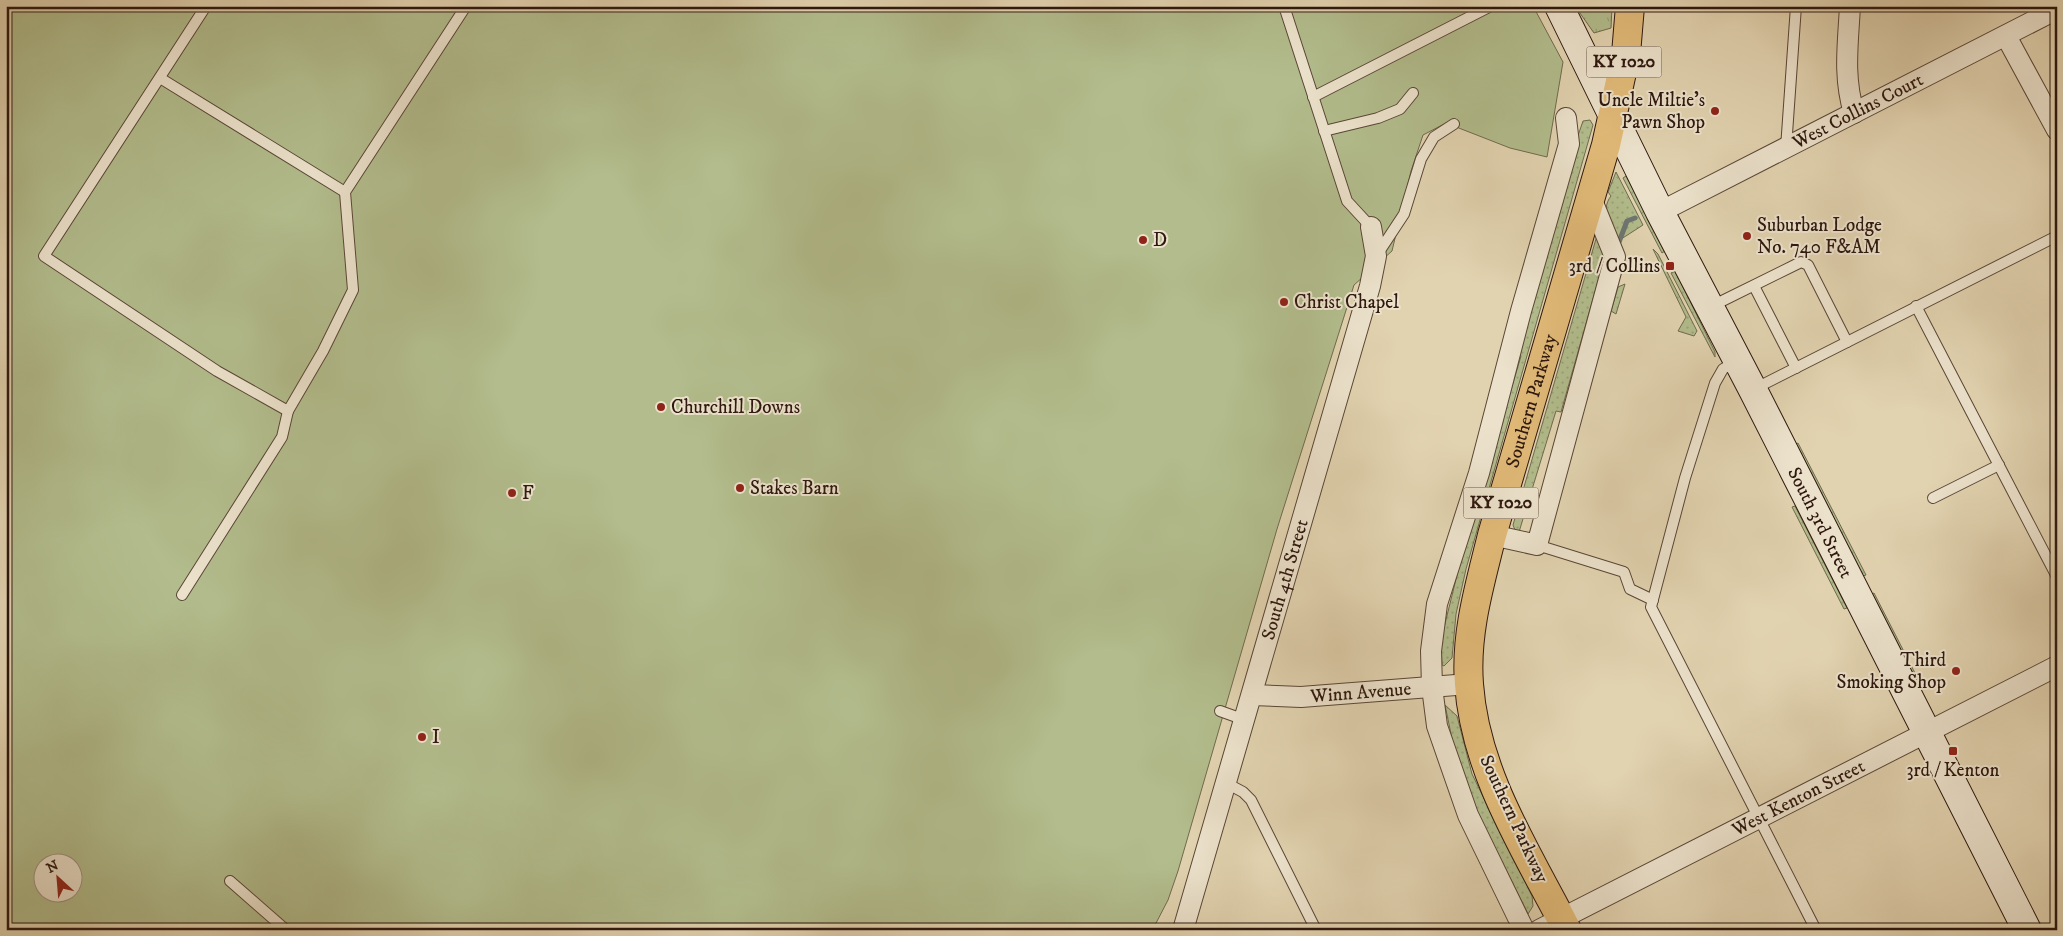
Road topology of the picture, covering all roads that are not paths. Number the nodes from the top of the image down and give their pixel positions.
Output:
1 (206, 6) edge
2 (466, 6) edge
3 (1284, 6) edge
4 (1491, 6) edge
5 (1559, 6) edge
6 (1630, 6) edge
7 (1796, 6) edge
8 (1850, 6) edge
9 (2057, 9) edge
10 (2006, 36) junction
11 (160, 78) junction
12 (1412, 93) dead end
13 (1313, 97) junction
14 (1854, 113) junction
15 (1612, 116) junction
16 (1566, 118) dead end
17 (1454, 124) dead end
18 (2057, 130) edge
19 (1324, 131) junction
20 (1786, 148) junction
21 (345, 192) junction
22 (1591, 198) junction
23 (1660, 212) junction
24 (1371, 227) joint
25 (2057, 236) edge
26 (1376, 256) junction
27 (1754, 286) junction
28 (1916, 306) junction
29 (1709, 308) junction
30 (1847, 342) junction
31 (1737, 360) junction
32 (1796, 368) junction
33 (1753, 390) junction
34 (288, 411) junction
35 (1999, 465) junction
36 (1933, 498) dead end
37 (1492, 535) junction
38 (1537, 545) junction
39 (2057, 577) edge
40 (182, 595) dead end
41 (1653, 600) junction
42 (2057, 666) edge
43 (1469, 684) junction
44 (1432, 688) junction
45 (1252, 695) junction
46 (1220, 711) dead end
47 (1245, 720) junction
48 (1926, 732) junction
49 (1226, 783) junction
50 (1759, 818) junction
51 (230, 881) dead end
52 (1556, 926) edge
53 (286, 930) edge
54 (1183, 930) edge
55 (1316, 930) edge
56 (1524, 930) edge
57 (1816, 930) edge
58 (2027, 930) edge

1 - 11 lane
2 - 21 lane
3 - 13 lane
4 - 13 lane
5 - 15 main road, South 3rd Street
6 - 15 main road, Southern Parkway / KY 1020
7 - 20 lane
8 - 14 street
9 - 10 street, West Collins Court
10 - 14 street, West Collins Court
10 - 18 street
11 - 21 lane
11 - 34 lane
12 - 19 lane
13 - 19 lane
14 - 20 street, West Collins Court
15 - 22 main road, Southern Parkway / KY 1020
15 - 23 main road, South 3rd Street
16 - 44 street
17 - 26 lane
19 - 24 lane
20 - 23 street, West Collins Court
21 - 34 lane
22 - 37 main road, Southern Parkway / KY 1020
22 - 38 street
23 - 29 main road, South 3rd Street
24 - 26 street, South 4th Street
25 - 28 lane
26 - 45 street, South 4th Street
27 - 29 lane
27 - 30 lane
27 - 32 lane
28 - 30 lane
28 - 35 lane
29 - 31 main road, South 3rd Street
30 - 32 lane
31 - 33 main road, South 3rd Street
31 - 41 lane
32 - 33 lane
33 - 48 main road, South 3rd Street
34 - 40 lane
35 - 36 lane
35 - 39 lane
37 - 38 street
37 - 43 main road, Southern Parkway / KY 1020
38 - 41 lane
41 - 50 lane
42 - 48 street, West Kenton Street
43 - 44 street, Winn Avenue
43 - 52 main road, Southern Parkway / KY 1020
44 - 45 street, Winn Avenue
44 - 56 street
45 - 47 street, South 4th Street
46 - 47 lane
47 - 49 street, South 4th Street
48 - 50 street, West Kenton Street
48 - 58 main road, South 3rd Street
49 - 54 street, South 4th Street
49 - 55 lane
50 - 52 street, West Kenton Street
50 - 57 lane
51 - 53 lane

